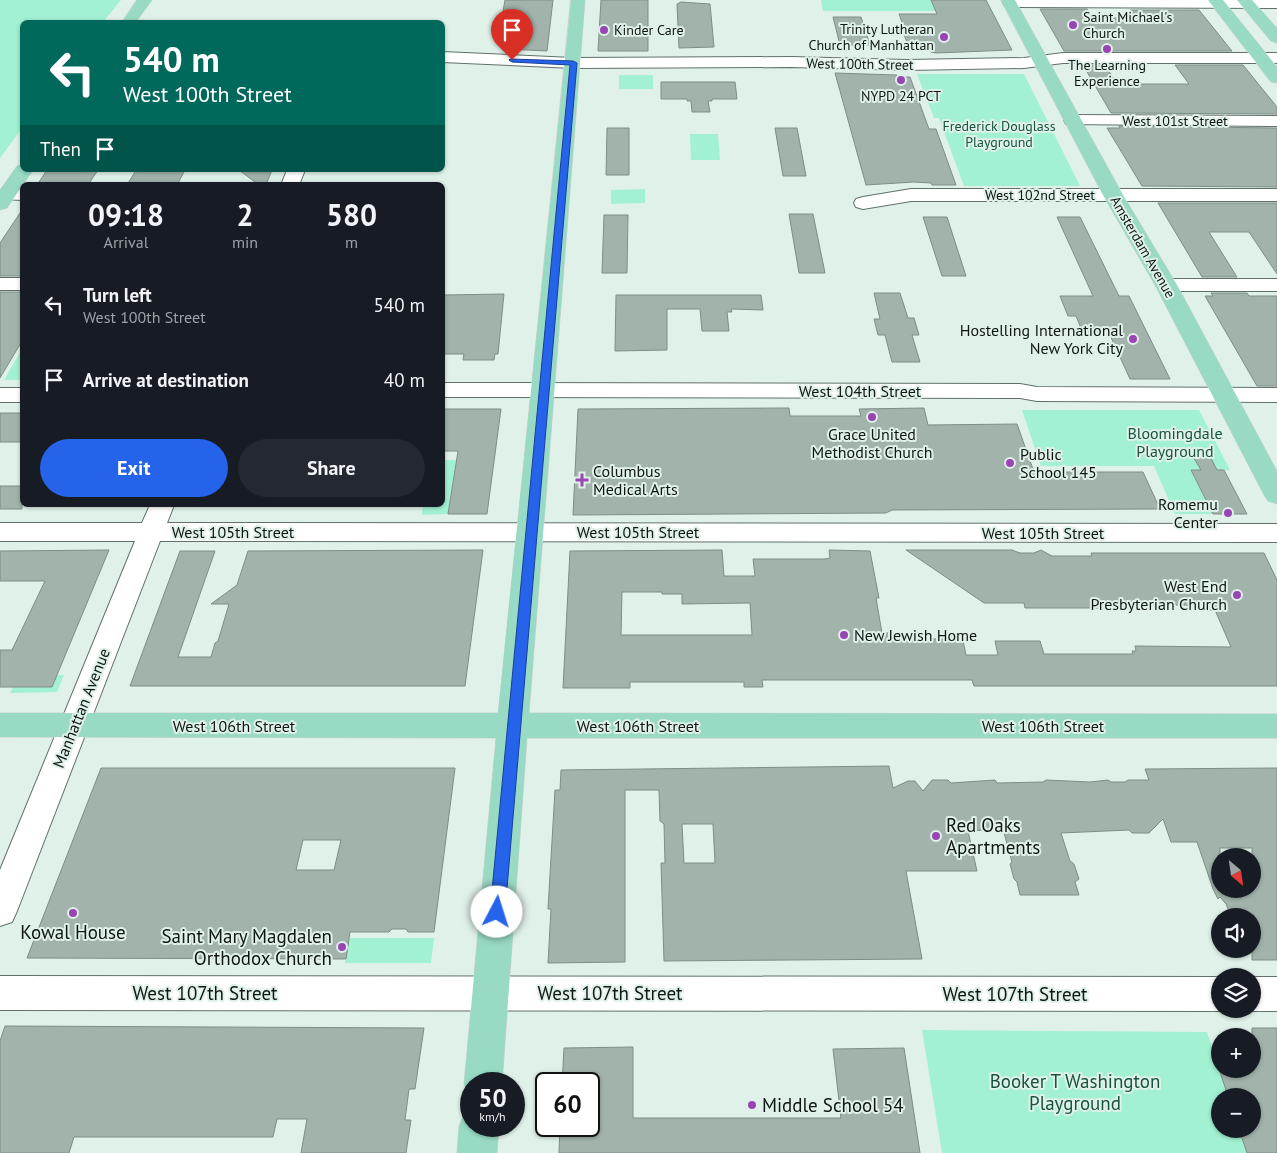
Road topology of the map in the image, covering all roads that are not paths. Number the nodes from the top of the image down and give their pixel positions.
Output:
1 (145, 0) edge
2 (578, 0) edge
3 (1009, 2) edge
4 (1216, 2) edge
5 (1246, 2) edge
6 (1277, 4) edge
7 (130, 20) edge
8 (1277, 38) edge
9 (445, 57) edge
10 (1269, 58) edge
11 (1040, 60) junction
12 (573, 63) junction
13 (1277, 78) edge
14 (1072, 120) junction
15 (1277, 120) edge
16 (23, 172) edge
17 (1112, 195) junction
18 (1277, 195) edge
19 (10, 198) edge
20 (863, 203) dead end
21 (0, 284) edge
22 (20, 284) edge
23 (1166, 285) junction
24 (1277, 285) edge
25 (445, 390) edge
26 (544, 391) junction
27 (0, 395) edge
28 (20, 395) edge
29 (1223, 395) junction
30 (1277, 395) edge
31 (1277, 495) edge
32 (161, 507) edge
33 (0, 532) edge
34 (152, 532) junction
35 (531, 532) junction
36 (1277, 533) edge
37 (0, 725) edge
38 (74, 726) junction
39 (513, 726) junction
40 (1277, 726) edge
41 (0, 911) edge
42 (0, 993) edge
43 (490, 993) junction
44 (1211, 994) edge
45 (1261, 994) edge
46 (1277, 994) edge
47 (484, 1072) edge
48 (478, 1137) edge
49 (477, 1153) edge

1 - 7 main road
2 - 12 main road
3 - 4 street
3 - 11 main road, Amsterdam Avenue
4 - 5 street
4 - 10 main road
5 - 6 street
5 - 8 main road
9 - 12 street, West 100th Street
10 - 11 street, West 100th Street
10 - 13 main road
11 - 12 street, West 100th Street
11 - 14 main road, Amsterdam Avenue
12 - 26 main road
14 - 15 street, West 101st Street
14 - 17 main road, Amsterdam Avenue
16 - 19 main road
17 - 18 street, West 102nd Street
17 - 20 street, West 102nd Street
17 - 23 main road, Amsterdam Avenue
21 - 22 street
23 - 24 street
23 - 29 main road, Amsterdam Avenue
25 - 26 street, West 104th Street
26 - 29 street, West 104th Street
26 - 35 main road
27 - 28 street
29 - 30 street, West 104th Street
29 - 31 main road, Amsterdam Avenue
32 - 34 street, Manhattan Avenue
33 - 34 street, West 105th Street
34 - 35 street, West 105th Street
34 - 38 street, Manhattan Avenue
35 - 36 street, West 105th Street
35 - 39 main road
37 - 38 main road, West 106th Street
38 - 39 main road, West 106th Street
38 - 41 street, Manhattan Avenue
39 - 40 main road, West 106th Street
39 - 43 main road
42 - 43 street, West 107th Street
43 - 44 street, West 107th Street
43 - 47 main road
45 - 46 street
48 - 49 main road

